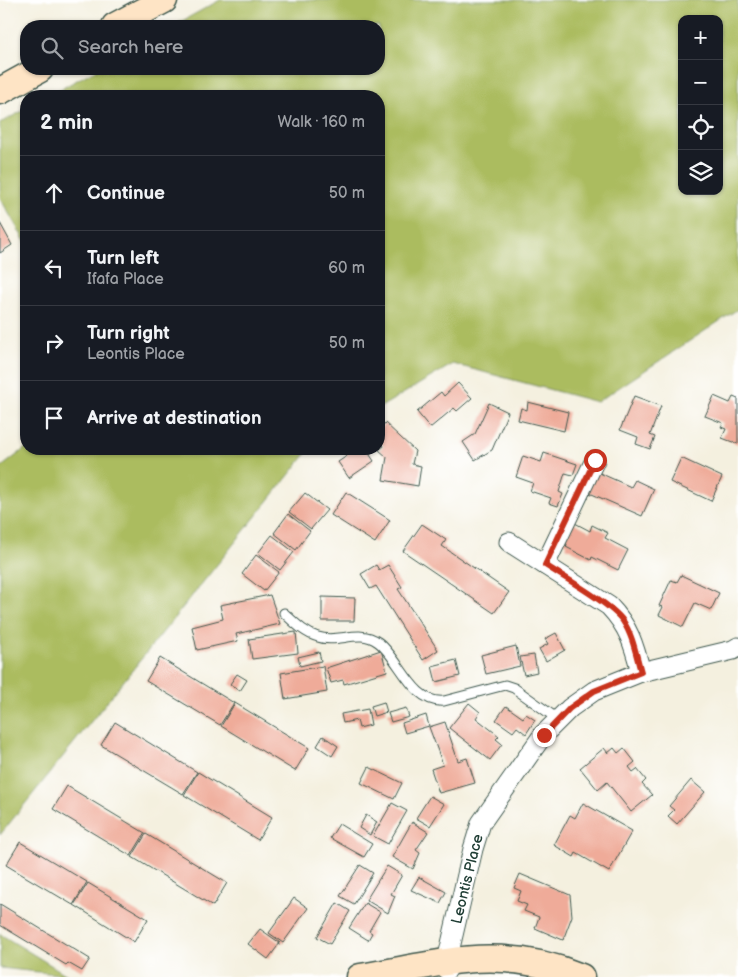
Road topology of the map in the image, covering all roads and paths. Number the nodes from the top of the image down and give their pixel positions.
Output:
1 (164, 0) edge
2 (126, 20) edge
3 (29, 75) edge
4 (0, 91) edge
5 (595, 460) dead end
6 (509, 542) dead end
7 (545, 565) junction
8 (284, 613) dead end
9 (737, 648) edge
10 (641, 672) junction
11 (559, 720) junction
12 (447, 965) junction
13 (360, 977) edge
14 (539, 977) edge
15 (580, 977) edge

1 - 2 street
3 - 4 street
5 - 7 street
6 - 7 street
7 - 10 street
8 - 11 lane
9 - 10 street, Leontis Place
10 - 11 street, Leontis Place
11 - 12 street, Leontis Place
12 - 13 street
12 - 14 street
12 - 15 street

